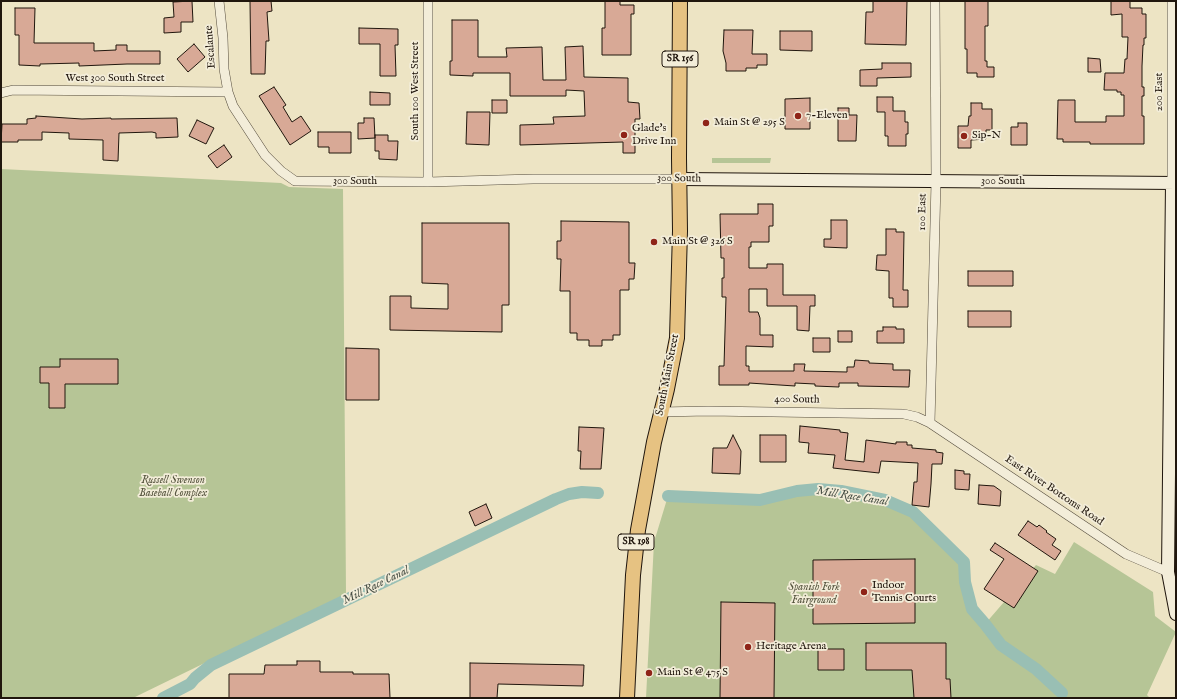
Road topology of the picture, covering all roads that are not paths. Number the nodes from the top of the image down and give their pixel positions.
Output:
1 (219, 1) edge
2 (428, 1) edge
3 (680, 1) edge
4 (936, 1) edge
5 (1172, 1) edge
6 (228, 92) junction
7 (1, 93) edge
8 (680, 179) junction
9 (428, 182) junction
10 (936, 182) junction
11 (1174, 183) edge
12 (661, 412) junction
13 (930, 423) junction
14 (1168, 572) junction
15 (1176, 614) edge
16 (627, 698) edge

1 - 6 street, Escalante
2 - 9 street, South 100 West Street
3 - 8 main road, South Main Street / SR 156
4 - 10 street, 100 East
5 - 11 street, 200 East
6 - 7 street, West 300 South Street
6 - 9 street, 300 South
8 - 9 street, 300 South
8 - 10 main road, 300 South
8 - 12 main road, South Main Street / SR 198
10 - 11 main road, 300 South
10 - 13 street, 100 East
11 - 14 main road
12 - 13 street, 400 South
12 - 16 main road, South Main Street / SR 198
13 - 14 street, East River Bottoms Road
14 - 15 main road

